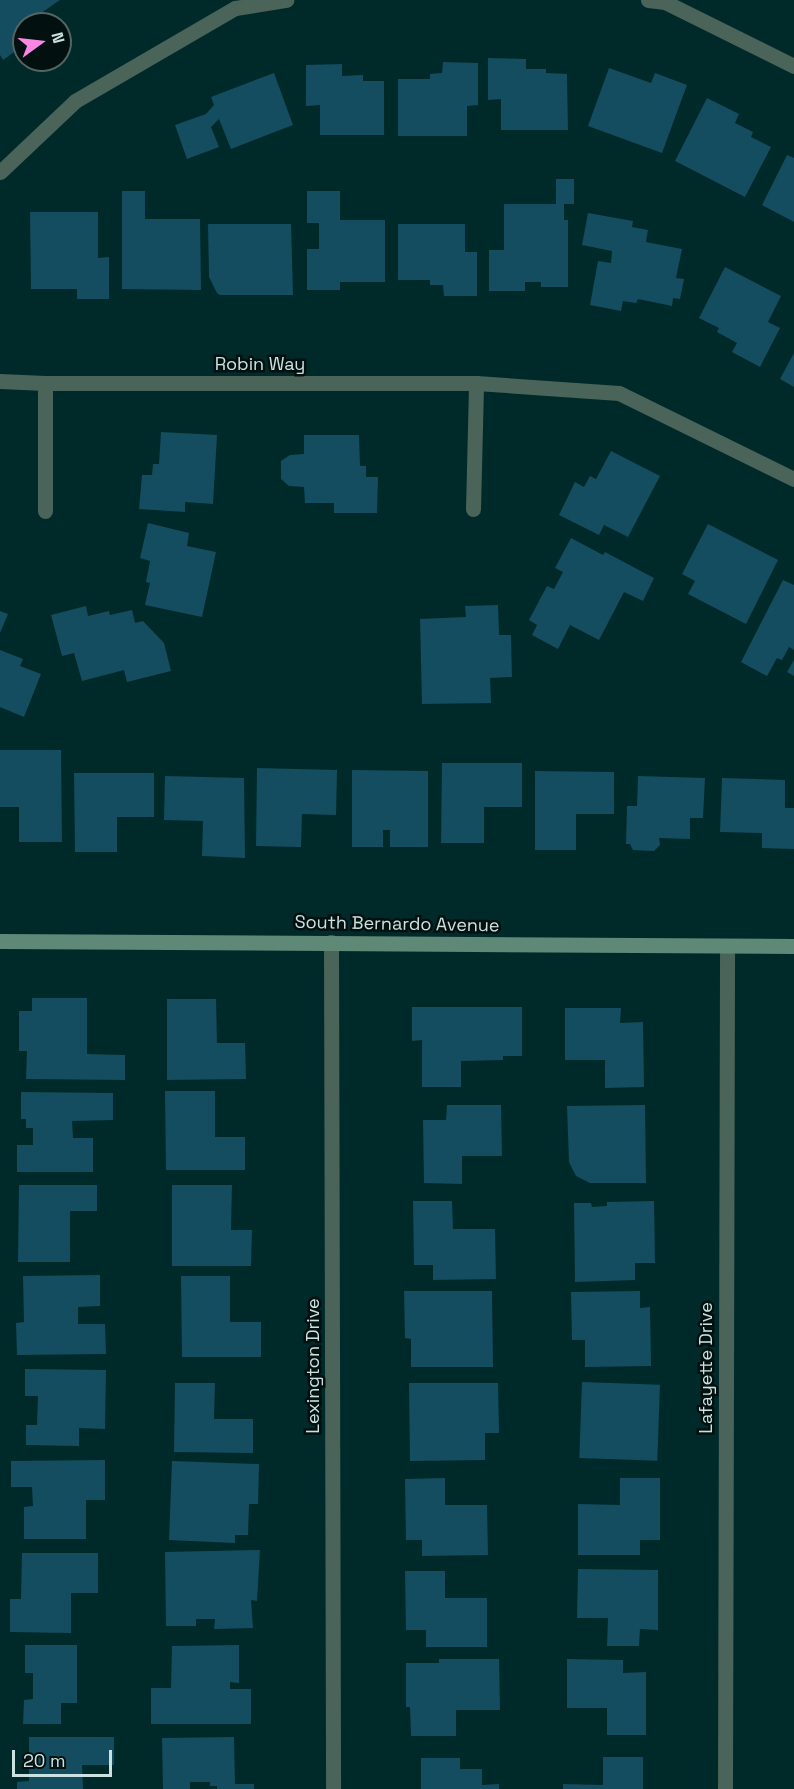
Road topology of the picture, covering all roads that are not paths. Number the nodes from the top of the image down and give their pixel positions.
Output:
1 (286, 0) edge
2 (648, 0) edge
3 (665, 1) edge
4 (794, 66) edge
5 (0, 172) edge
6 (0, 381) edge
7 (45, 383) junction
8 (476, 383) junction
9 (794, 479) edge
10 (473, 509) dead end
11 (45, 511) dead end
12 (0, 942) edge
13 (331, 942) junction
14 (727, 946) junction
15 (794, 946) edge
16 (333, 1789) edge
17 (725, 1789) edge

1 - 5 street
2 - 3 street
3 - 4 street
6 - 7 street, Robin Way
7 - 8 street, Robin Way
7 - 11 street
8 - 9 street, Robin Way
8 - 10 street
12 - 13 street, South Bernardo Avenue
13 - 14 street, South Bernardo Avenue
13 - 16 street, Lexington Drive
14 - 15 street, South Bernardo Avenue
14 - 17 street, Lafayette Drive

